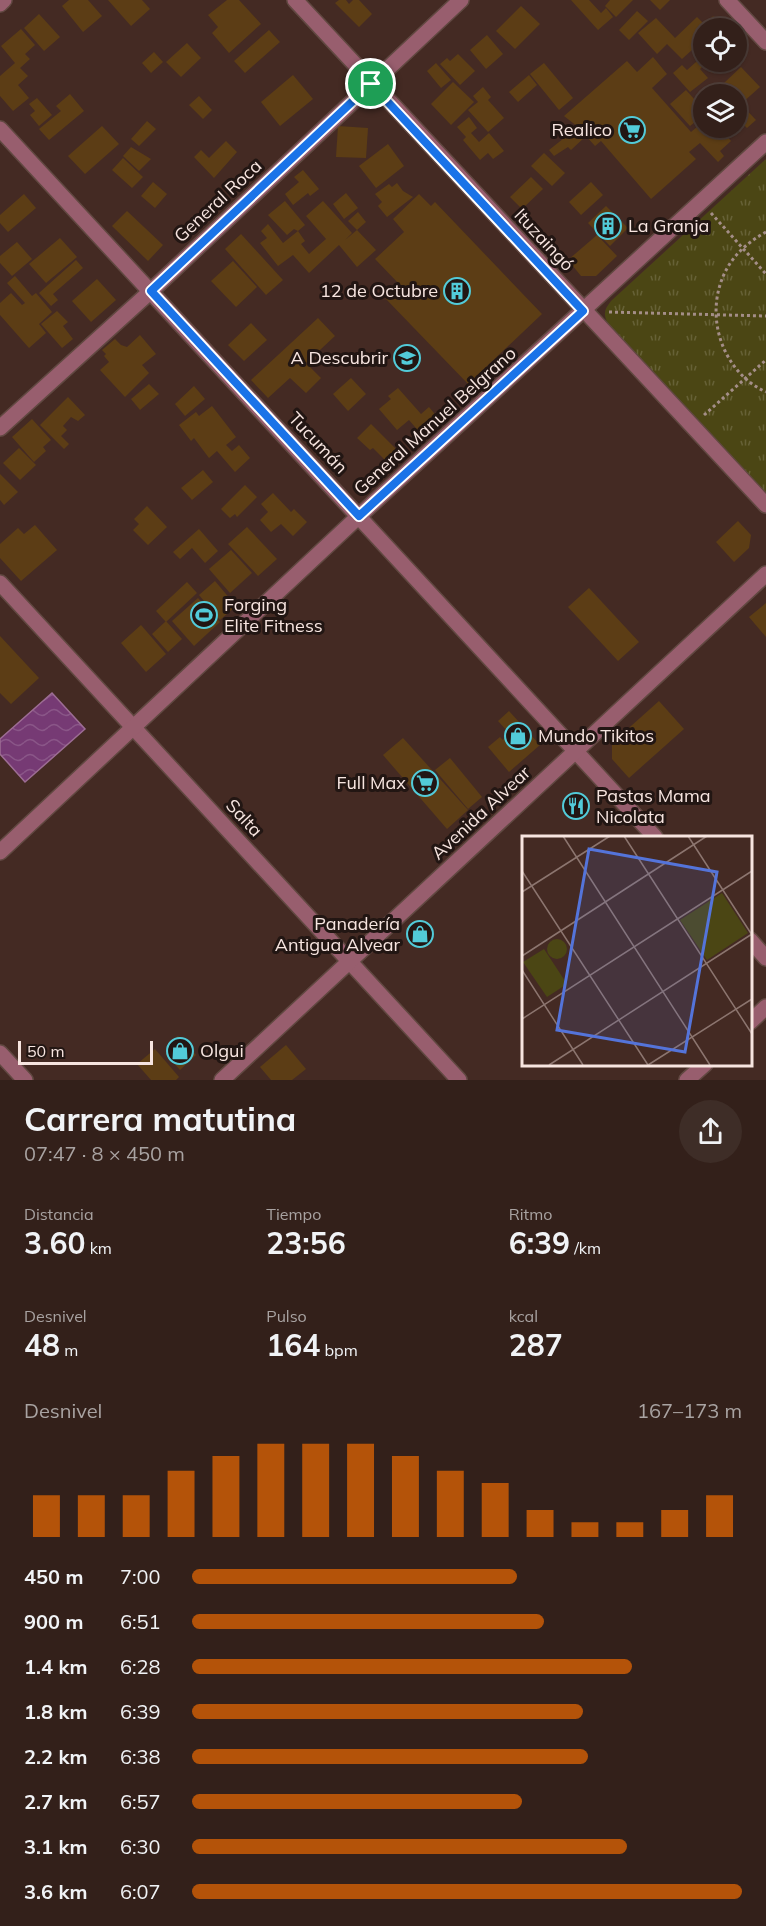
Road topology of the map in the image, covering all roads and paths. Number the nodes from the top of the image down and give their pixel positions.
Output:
1 (4, 0) edge
2 (295, 0) edge
3 (461, 0) edge
4 (727, 0) edge
5 (0, 4) edge
6 (766, 42) edge
7 (371, 84) junction
8 (0, 129) edge
9 (766, 142) edge
10 (701, 202) junction
11 (766, 232) edge
12 (743, 248) junction
13 (766, 274) edge
14 (151, 291) junction
15 (583, 311) junction
16 (716, 315) junction
17 (766, 316) edge
18 (766, 360) edge
19 (746, 379) junction
20 (766, 392) edge
21 (691, 426) junction
22 (0, 428) edge
23 (766, 506) edge
24 (359, 516) junction
25 (766, 574) edge
26 (0, 583) edge
27 (134, 727) junction
28 (577, 751) junction
29 (655, 836) edge
30 (0, 852) edge
31 (751, 941) edge
32 (766, 958) edge
33 (350, 962) junction
34 (766, 1007) edge
35 (751, 1021) edge
36 (0, 1053) edge
37 (704, 1065) edge
38 (25, 1080) edge
39 (222, 1080) edge
40 (459, 1080) edge
41 (687, 1080) edge

1 - 5 street
2 - 7 street, Ituzaingó
3 - 7 street, General Roca
4 - 6 street
7 - 14 street, General Roca
7 - 15 street, Ituzaingó
8 - 14 street, Tucumán
9 - 10 street, General Manuel Belgrano
10 - 12 path
10 - 15 street, General Manuel Belgrano
11 - 12 path
12 - 13 path
12 - 16 path
14 - 22 street, General Roca
14 - 24 street, Tucumán
15 - 16 path
15 - 21 street, Ituzaingó
15 - 24 street, General Manuel Belgrano
16 - 17 path
16 - 19 path
18 - 19 path
19 - 20 path
19 - 21 path
21 - 23 street, Ituzaingó
24 - 27 street, General Manuel Belgrano
24 - 28 street, Tucumán
25 - 28 street, Avenida Alvear
26 - 27 street, Salta
27 - 30 street, General Manuel Belgrano
27 - 33 street, Salta
28 - 29 street, Tucumán
28 - 33 street, Avenida Alvear
31 - 32 street
33 - 39 street, Avenida Alvear
33 - 40 street, Salta
34 - 35 street
36 - 38 street
37 - 41 street

